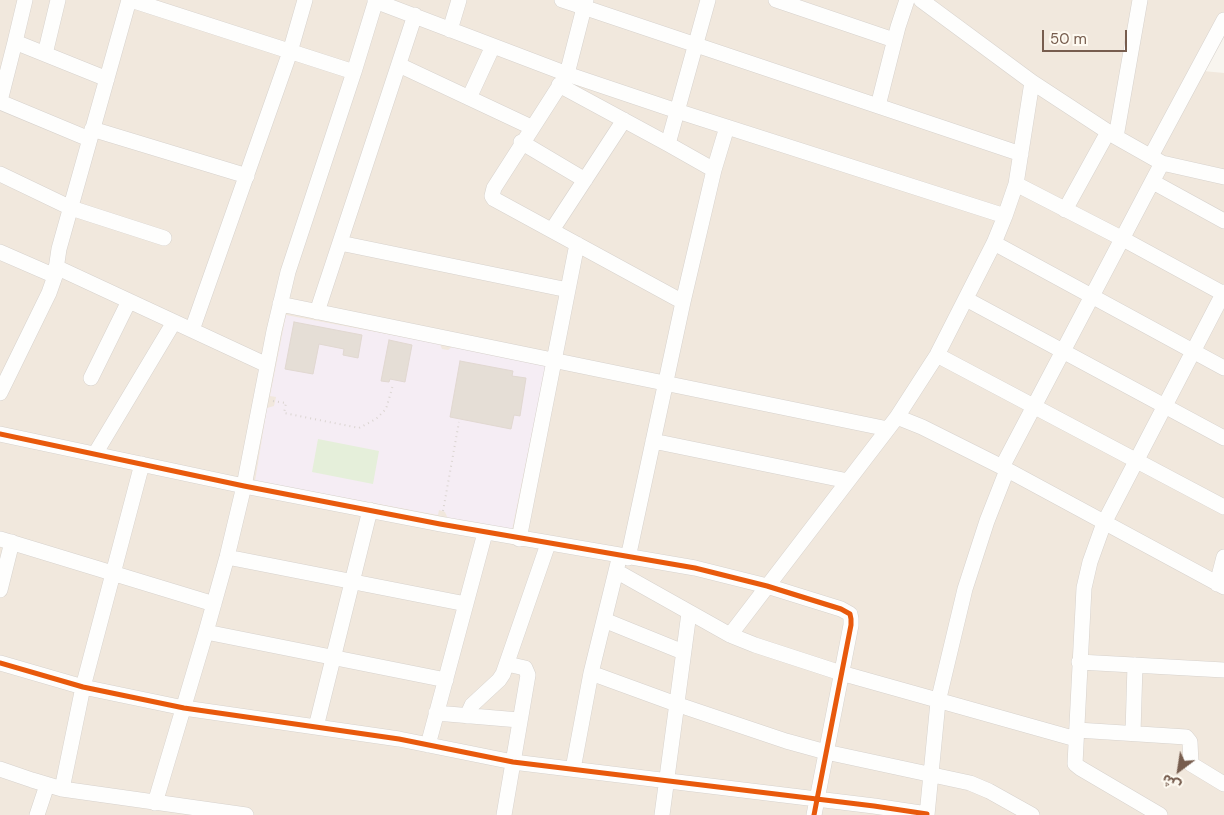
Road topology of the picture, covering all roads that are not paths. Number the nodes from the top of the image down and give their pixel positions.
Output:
1 (25, 0) edge
2 (58, 0) edge
3 (130, 0) edge
4 (305, 0) edge
5 (459, 0) edge
6 (562, 0) edge
7 (708, 0) edge
8 (776, 0) edge
9 (907, 0) edge
10 (921, 0) edge
11 (1140, 0) edge
12 (376, 1) edge
13 (585, 4) edge
14 (415, 15) junction
15 (1224, 20) edge
16 (450, 30) junction
17 (894, 40) junction
18 (15, 42) junction
19 (696, 45) junction
20 (493, 46) junction
21 (290, 52) junction
22 (46, 54) junction
23 (399, 65) junction
24 (354, 72) junction
25 (107, 79) junction
26 (563, 80) junction
27 (1032, 82) junction
28 (469, 98) junction
29 (0, 102) edge
30 (878, 106) junction
31 (677, 111) junction
32 (624, 120) junction
33 (531, 127) junction
34 (727, 127) junction
35 (91, 134) junction
36 (1112, 134) junction
37 (522, 142) junction
38 (668, 144) junction
39 (1021, 154) junction
40 (1156, 159) junction
41 (714, 170) junction
42 (0, 174) edge
43 (247, 176) junction
44 (1224, 177) edge
45 (585, 180) junction
46 (1153, 182) junction
47 (1016, 184) junction
48 (71, 208) junction
49 (1066, 210) junction
50 (1005, 216) junction
51 (1224, 221) edge
52 (552, 230) junction
53 (164, 238) dead end
54 (1123, 239) junction
55 (340, 243) junction
56 (577, 244) junction
57 (994, 244) junction
58 (2, 257) edge
59 (55, 272) junction
60 (568, 290) junction
61 (1224, 294) edge
62 (1092, 296) junction
63 (966, 299) junction
64 (129, 301) junction
65 (683, 302) junction
66 (280, 304) junction
67 (317, 312) junction
68 (174, 322) junction
69 (192, 330) junction
70 (1064, 350) junction
71 (1193, 351) junction
72 (936, 355) junction
73 (554, 361) junction
74 (267, 365) junction
75 (1224, 368) edge
76 (90, 378) dead end
77 (665, 384) junction
78 (0, 393) edge
79 (1034, 406) junction
80 (1165, 406) junction
81 (897, 417) junction
82 (888, 429) junction
83 (0, 434) edge
84 (1224, 438) edge
85 (653, 440) junction
86 (95, 454) junction
87 (1136, 460) junction
88 (142, 464) junction
89 (1004, 468) junction
90 (848, 481) junction
91 (244, 486) junction
92 (1224, 507) edge
93 (370, 510) junction
94 (1104, 523) junction
95 (485, 533) junction
96 (519, 539) junction
97 (6, 540) edge
98 (548, 544) junction
99 (227, 557) junction
100 (624, 557) junction
101 (1224, 557) edge
102 (112, 572) junction
103 (616, 572) junction
104 (352, 582) junction
105 (767, 586) junction
106 (1221, 586) edge
107 (0, 590) edge
108 (214, 604) junction
109 (466, 604) junction
110 (689, 613) junction
111 (604, 620) junction
112 (206, 632) junction
113 (730, 635) junction
114 (683, 652) junction
115 (334, 657) junction
116 (1079, 662) junction
117 (0, 663) edge
118 (507, 664) junction
119 (1135, 665) junction
120 (1224, 670) edge
121 (591, 673) junction
122 (841, 674) junction
123 (446, 680) junction
124 (83, 687) junction
125 (938, 702) junction
126 (676, 704) junction
127 (184, 708) junction
128 (436, 713) junction
129 (467, 716) junction
130 (519, 720) junction
131 (316, 727) junction
132 (1133, 733) junction
133 (1077, 735) junction
134 (428, 745) junction
135 (826, 752) junction
136 (512, 762) junction
137 (0, 769) edge
138 (573, 769) junction
139 (930, 774) junction
140 (667, 781) junction
141 (1224, 784) edge
142 (47, 785) junction
143 (62, 789) junction
144 (817, 799) junction
145 (155, 803) junction
146 (873, 810) edge
147 (181, 811) edge
148 (36, 815) edge
149 (246, 815) edge
150 (504, 815) edge
151 (662, 815) edge
152 (814, 815) edge
153 (927, 815) edge
154 (1032, 815) edge
155 (1160, 815) edge

1 - 18 street
2 - 22 street
3 - 21 street
3 - 25 street
4 - 21 street
5 - 16 street
6 - 13 street
7 - 19 street
8 - 17 street
9 - 17 street
10 - 27 street
11 - 36 street
12 - 14 street
12 - 24 street
13 - 19 street
13 - 26 street
14 - 16 street
14 - 23 street
15 - 40 street
16 - 20 street
17 - 30 street
18 - 22 street
18 - 29 street
19 - 30 street
19 - 31 street
20 - 26 street
20 - 28 street
21 - 24 street
21 - 43 street
22 - 25 street
23 - 28 street
23 - 55 street
24 - 66 street
25 - 35 street
26 - 31 street
26 - 32 street
26 - 33 street
27 - 36 street
27 - 39 street
28 - 33 street
29 - 35 street
30 - 39 street
31 - 34 street
31 - 38 street
32 - 38 street
32 - 45 street
33 - 37 street
34 - 41 street
34 - 50 street
35 - 43 street
35 - 48 street
36 - 40 street
36 - 49 street
37 - 45 street
37 - 52 street
38 - 41 street
39 - 47 street
40 - 44 street
40 - 46 street
41 - 65 street
42 - 48 street
43 - 69 street
45 - 52 street
46 - 51 street
46 - 54 street
47 - 49 street
47 - 50 street
48 - 53 street
48 - 59 street
49 - 54 street
50 - 57 street
52 - 56 street
54 - 61 street
54 - 62 street
55 - 60 street
55 - 67 street
56 - 60 street
56 - 65 street
57 - 62 street
57 - 63 street
58 - 59 street
59 - 64 street
59 - 78 street
60 - 73 street
61 - 71 street
62 - 70 street
62 - 71 street
63 - 70 street
63 - 72 street
64 - 68 street
64 - 76 street
65 - 77 street
66 - 67 street
66 - 74 street
67 - 73 street
68 - 69 street
68 - 86 street
69 - 74 street
70 - 79 street
70 - 80 street
71 - 75 street
71 - 80 street
72 - 79 street
72 - 81 street
73 - 77 street
73 - 96 street
74 - 91 street
77 - 82 street
77 - 85 street
79 - 87 street
79 - 89 street
80 - 84 street
80 - 87 street
81 - 82 street
81 - 89 street
82 - 90 street
83 - 86 street
85 - 90 street
85 - 100 street
86 - 88 street
87 - 92 street
87 - 94 street
88 - 91 street
88 - 102 street
89 - 94 street
89 - 125 street
90 - 105 street
91 - 93 street
91 - 99 street
93 - 95 street
93 - 104 street
94 - 106 street
94 - 116 street
95 - 96 street
95 - 109 street
96 - 98 street
97 - 102 street
97 - 107 street
98 - 100 street
98 - 118 street
99 - 104 street
99 - 108 street
100 - 103 street
100 - 105 street
101 - 106 street
102 - 108 street
102 - 124 street
103 - 110 street
103 - 111 street
104 - 109 street
104 - 115 street
105 - 113 street
105 - 122 street
108 - 112 street
109 - 123 street
110 - 113 street
110 - 114 street
111 - 114 street
111 - 121 street
112 - 115 street
112 - 127 street
113 - 122 street
114 - 126 street
115 - 123 street
115 - 131 street
116 - 119 street
116 - 133 street
117 - 124 street
118 - 129 street
118 - 130 street
119 - 120 street
119 - 132 street
121 - 126 street
121 - 138 street
122 - 125 street
122 - 135 street
123 - 128 street
124 - 127 street
124 - 143 street
125 - 133 street
125 - 139 street
126 - 135 street
126 - 140 street
127 - 131 street
127 - 145 street
128 - 129 street
128 - 134 street
129 - 130 street
130 - 136 street
131 - 134 street
132 - 133 street
132 - 141 street
133 - 155 street
134 - 136 street
135 - 139 street
135 - 144 street
136 - 138 street
136 - 150 street
137 - 142 street
138 - 140 street
139 - 153 street
139 - 154 street
140 - 144 street
140 - 151 street
142 - 143 street
142 - 148 street
143 - 145 street
144 - 146 street
144 - 152 street
145 - 147 street
146 - 153 street
147 - 149 street

